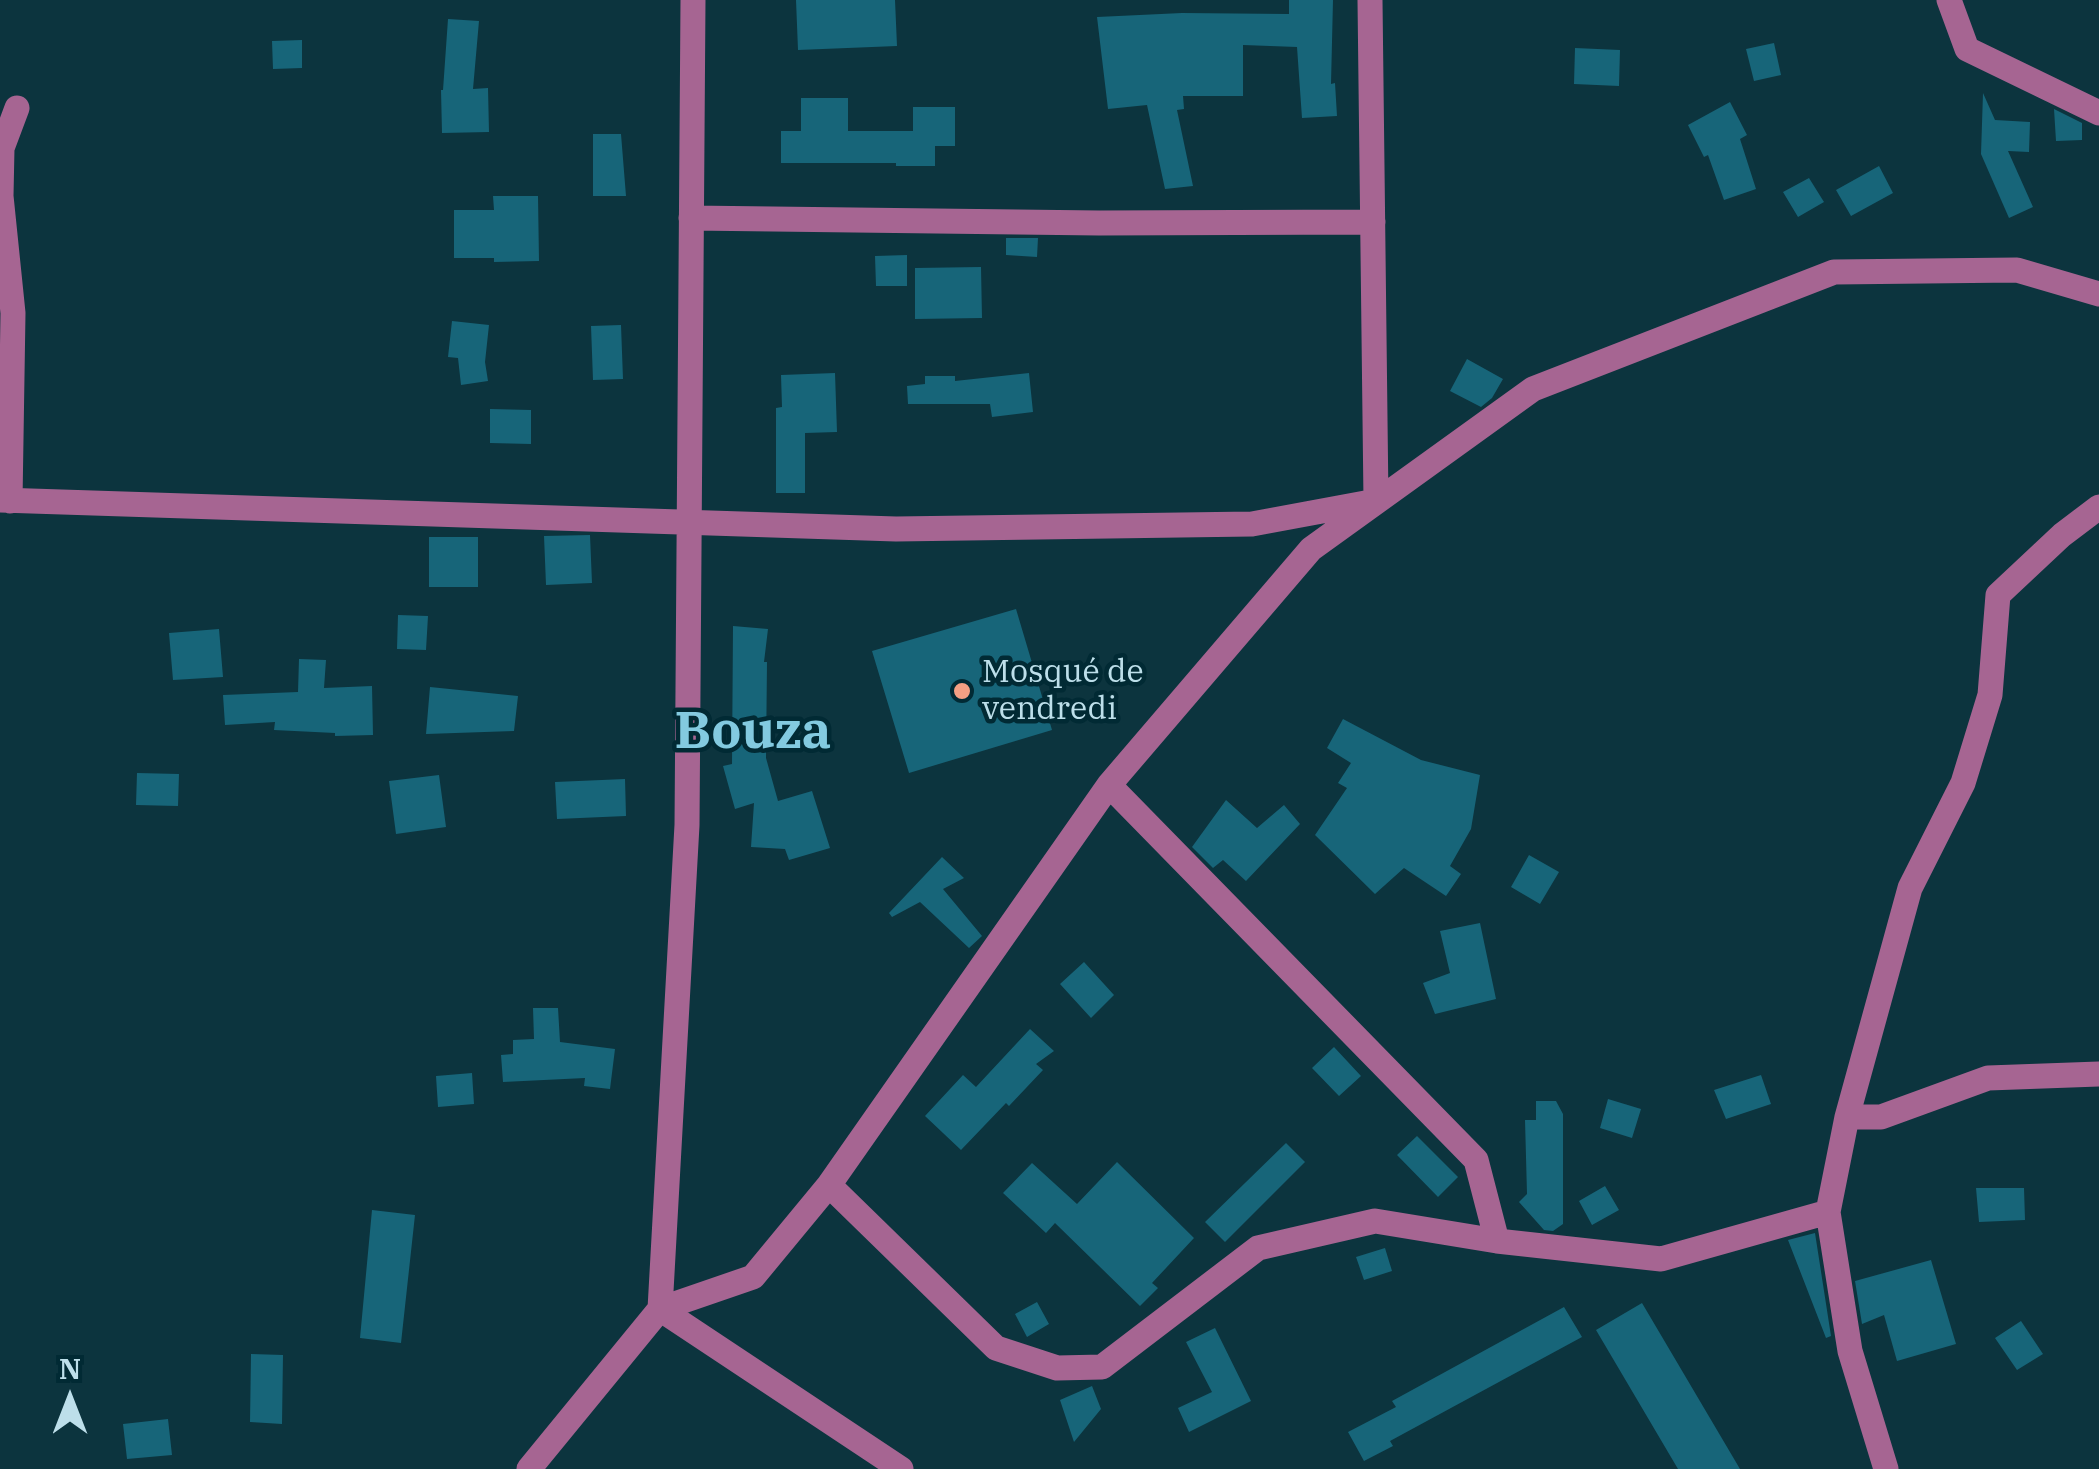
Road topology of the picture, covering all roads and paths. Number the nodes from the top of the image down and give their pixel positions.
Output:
1 (693, 0) edge
2 (1370, 0) edge
3 (1948, 0) edge
4 (17, 108) dead end
5 (2099, 113) edge
6 (691, 218) junction
7 (1373, 222) junction
8 (2099, 294) edge
9 (5, 500) edge
10 (1376, 501) junction
11 (2099, 507) edge
12 (688, 523) junction
13 (1109, 785) junction
14 (2099, 1074) edge
15 (1847, 1118) junction
16 (830, 1185) junction
17 (1828, 1212) junction
18 (1496, 1241) junction
19 (660, 1309) junction
20 (529, 1469) edge
21 (901, 1469) edge
22 (1886, 1469) edge

1 - 6 street
2 - 7 street
3 - 5 street
4 - 9 street
6 - 7 street
6 - 12 street
7 - 10 street
8 - 10 street
9 - 12 street
10 - 12 street
10 - 13 street
11 - 15 street
12 - 19 street
13 - 16 street
13 - 18 street
14 - 15 street
15 - 17 street
16 - 18 street
16 - 19 street
17 - 18 street
17 - 22 street
19 - 20 street
19 - 21 street

